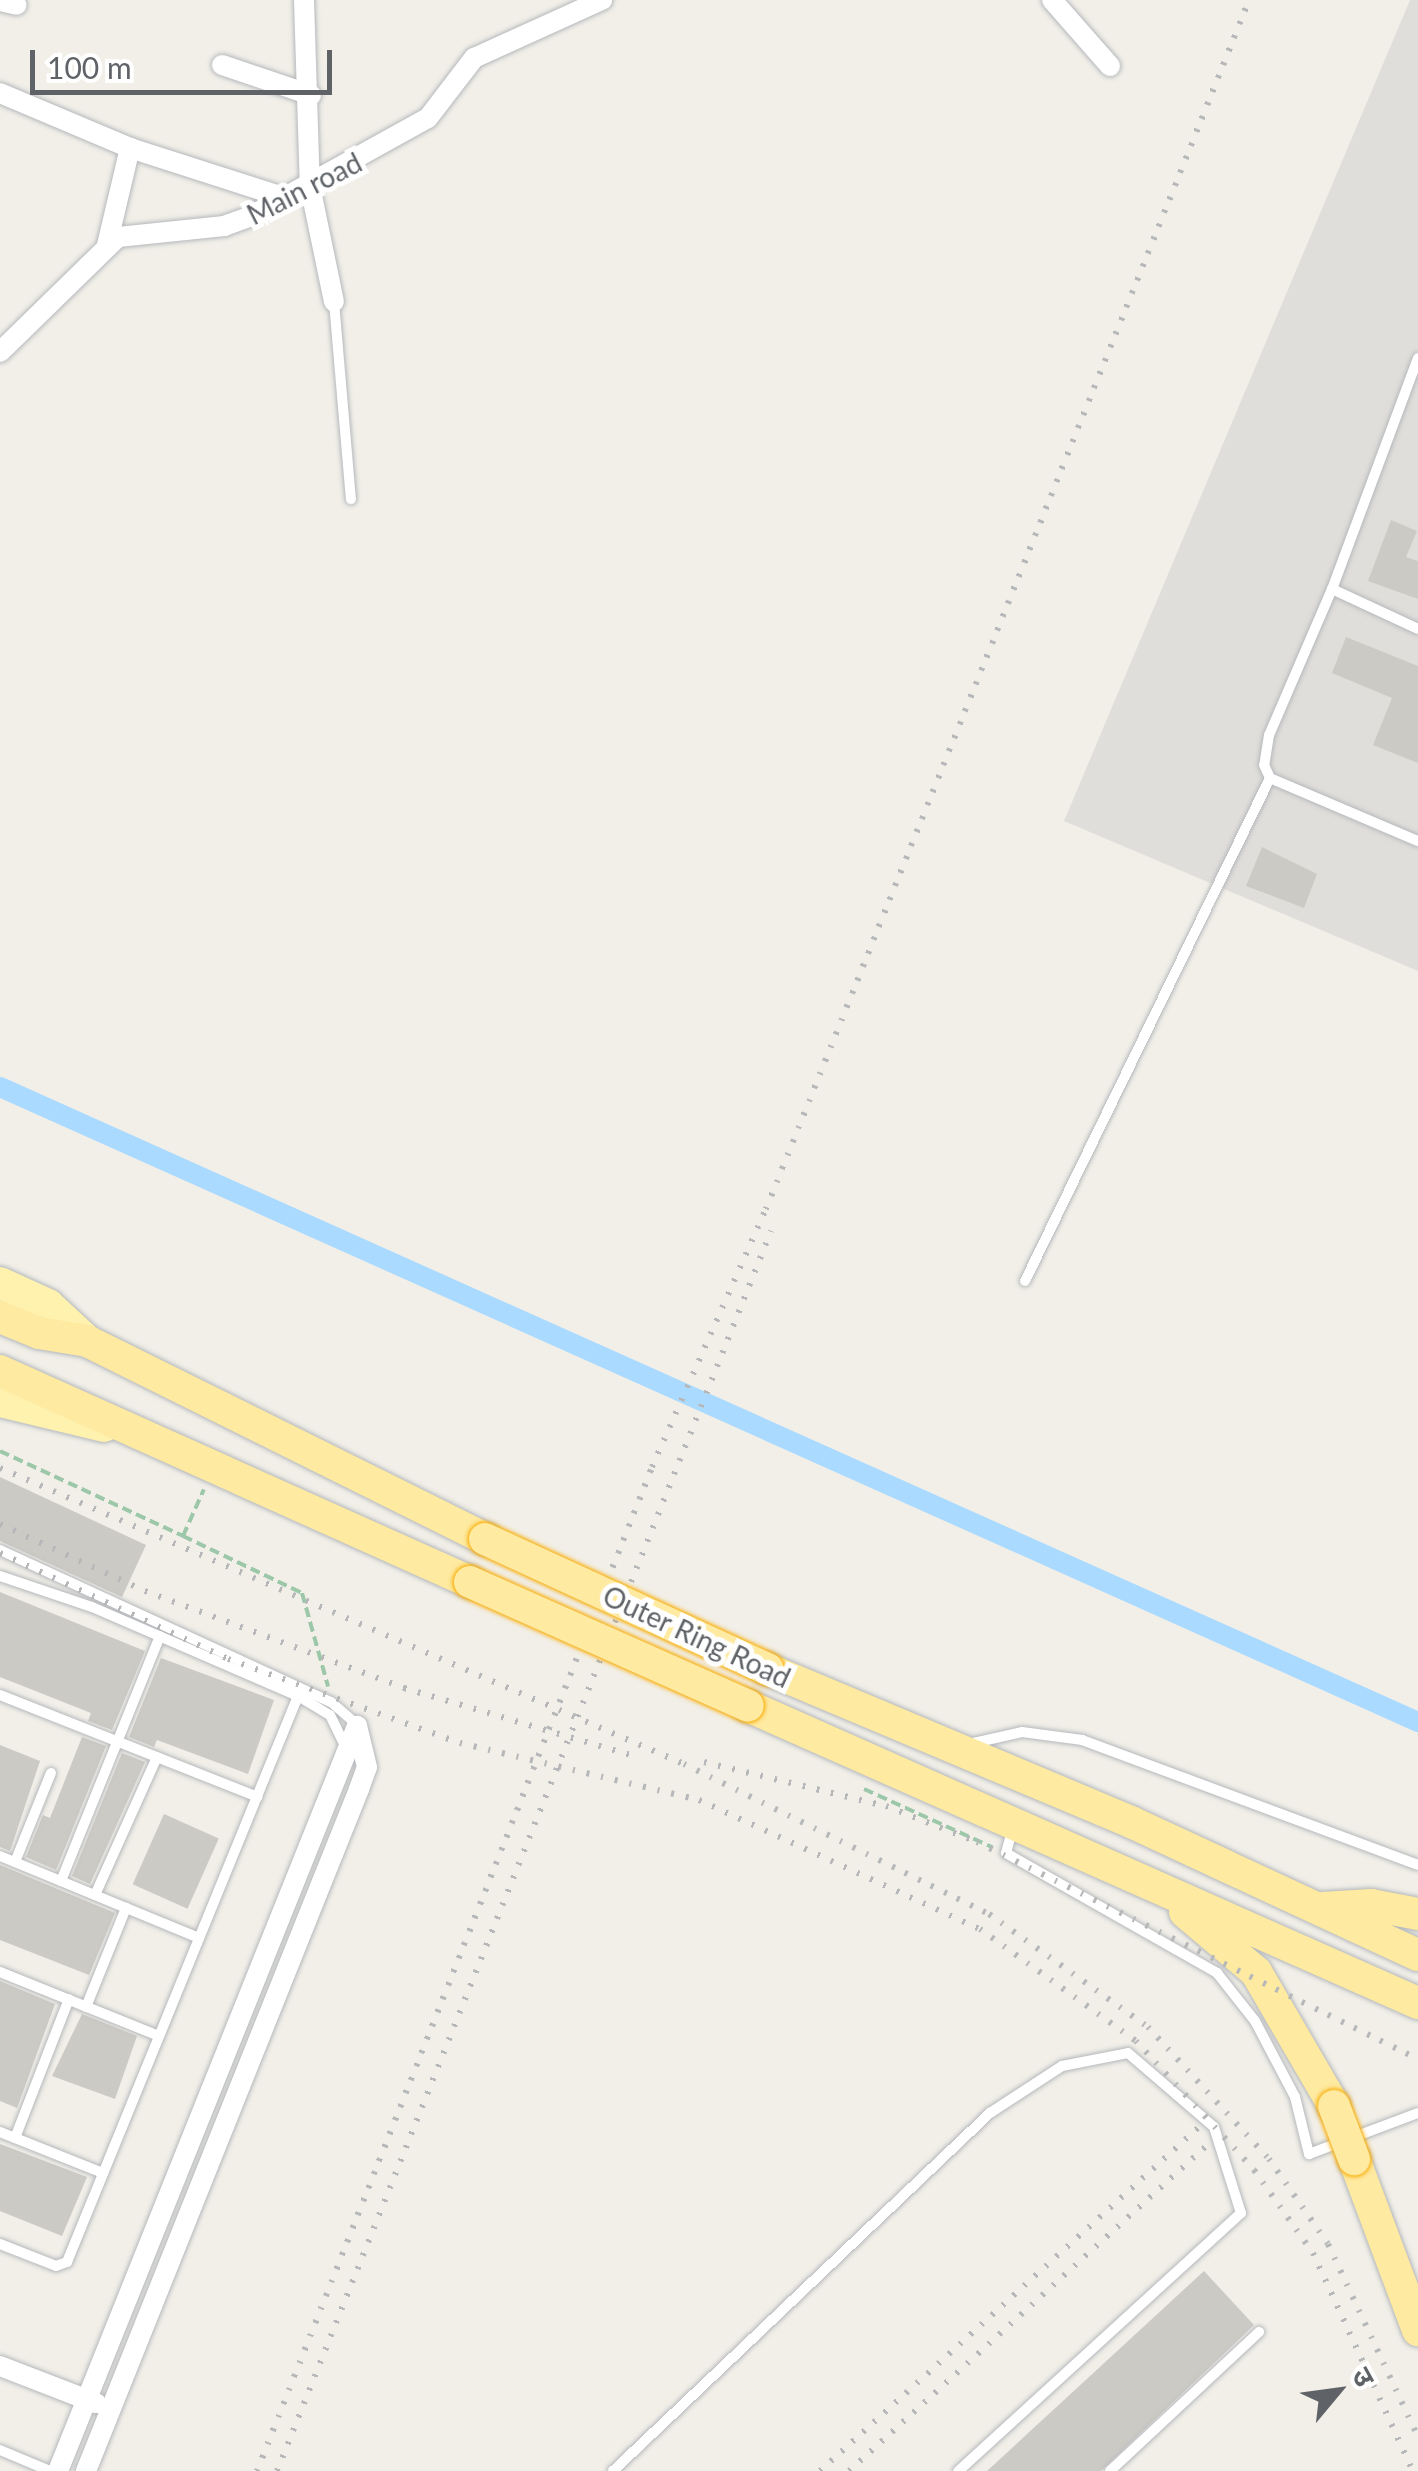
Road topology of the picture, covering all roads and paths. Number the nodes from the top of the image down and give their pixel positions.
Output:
1 (304, 0) edge
2 (602, 0) edge
3 (1052, 0) edge
4 (222, 65) dead end
5 (1110, 66) dead end
6 (0, 92) edge
7 (311, 95) junction
8 (130, 148) junction
9 (310, 186) junction
10 (286, 198) junction
11 (107, 245) junction
12 (334, 302) joint
13 (0, 352) edge
14 (1418, 358) edge
15 (351, 499) dead end
16 (1332, 589) junction
17 (1418, 629) edge
18 (1270, 778) junction
19 (1418, 841) edge
20 (1026, 1281) dead end
21 (0, 1283) edge
22 (0, 1317) edge
23 (87, 1341) junction
24 (0, 1370) edge
25 (0, 1401) edge
26 (142, 1435) junction
27 (0, 1451) edge
28 (223, 1494) dead end
29 (183, 1536) junction
30 (0, 1550) edge
31 (0, 1576) edge
32 (160, 1636) junction
33 (0, 1696) edge
34 (298, 1696) junction
35 (331, 1702) junction
36 (358, 1726) junction
37 (116, 1741) junction
38 (346, 1749) junction
39 (948, 1750) junction
40 (157, 1757) junction
41 (367, 1766) junction
42 (50, 1772) dead end
43 (863, 1788) dead end
44 (257, 1797) junction
45 (1009, 1840) junction
46 (0, 1856) edge
47 (15, 1862) junction
48 (1418, 1866) edge
49 (60, 1881) junction
50 (1152, 1882) junction
51 (95, 1895) junction
52 (126, 1908) junction
53 (1318, 1908) junction
54 (1418, 1914) edge
55 (199, 1938) junction
56 (1418, 1955) edge
57 (0, 1972) edge
58 (68, 1999) junction
59 (1418, 2003) edge
60 (86, 2006) junction
61 (159, 2036) junction
62 (1418, 2113) edge
63 (0, 2132) edge
64 (15, 2138) junction
65 (103, 2173) junction
66 (0, 2244) edge
67 (1418, 2330) edge
68 (1260, 2332) dead end
69 (0, 2366) edge
70 (87, 2400) junction
71 (112, 2409) junction
72 (0, 2451) edge
73 (50, 2471) edge
74 (58, 2471) edge
75 (86, 2471) edge
76 (613, 2471) edge
77 (958, 2471) edge
78 (1110, 2471) edge

1 - 7 street
2 - 9 street, Main road
3 - 5 street
4 - 7 street
6 - 8 street
7 - 9 street
8 - 10 street
8 - 11 street
9 - 10 street, Main road
9 - 12 street
10 - 11 street, Main road
11 - 13 street, Main road
12 - 15 lane
14 - 16 lane
16 - 17 lane
16 - 18 lane
18 - 19 lane
18 - 20 lane
21 - 23 main road, Outer Ring Road
22 - 23 highway, Outer Ring Road
23 - 39 highway, Outer Ring Road, bridge
24 - 26 highway, Outer Ring Road
25 - 26 main road, Outer Ring Road
26 - 45 highway, Outer Ring Road, bridge
27 - 29 path
28 - 29 path
29 - 35 path
30 - 35 lane
31 - 32 lane
32 - 34 lane
32 - 37 lane
33 - 37 lane
34 - 38 lane
34 - 44 lane
35 - 36 lane
36 - 38 street
36 - 41 street
37 - 40 lane
37 - 49 lane
38 - 41 lane
38 - 70 street
39 - 48 lane
39 - 53 highway, Outer Ring Road
40 - 44 lane
40 - 51 lane
41 - 71 street
42 - 47 lane
43 - 45 path
44 - 55 lane
45 - 50 highway, Outer Ring Road
45 - 62 lane
46 - 47 lane
47 - 49 lane
49 - 51 lane
50 - 59 highway, Outer Ring Road
50 - 67 highway, bridge
51 - 52 lane
52 - 55 lane
52 - 60 lane
53 - 54 highway
53 - 56 highway, Outer Ring Road
55 - 61 lane
57 - 58 lane
58 - 60 lane
58 - 64 lane
60 - 61 lane
61 - 65 lane
63 - 64 lane
64 - 65 lane
65 - 66 lane
68 - 78 lane
69 - 70 street
70 - 71 street
70 - 74 street
71 - 75 street
72 - 73 lane
76 - 77 lane

